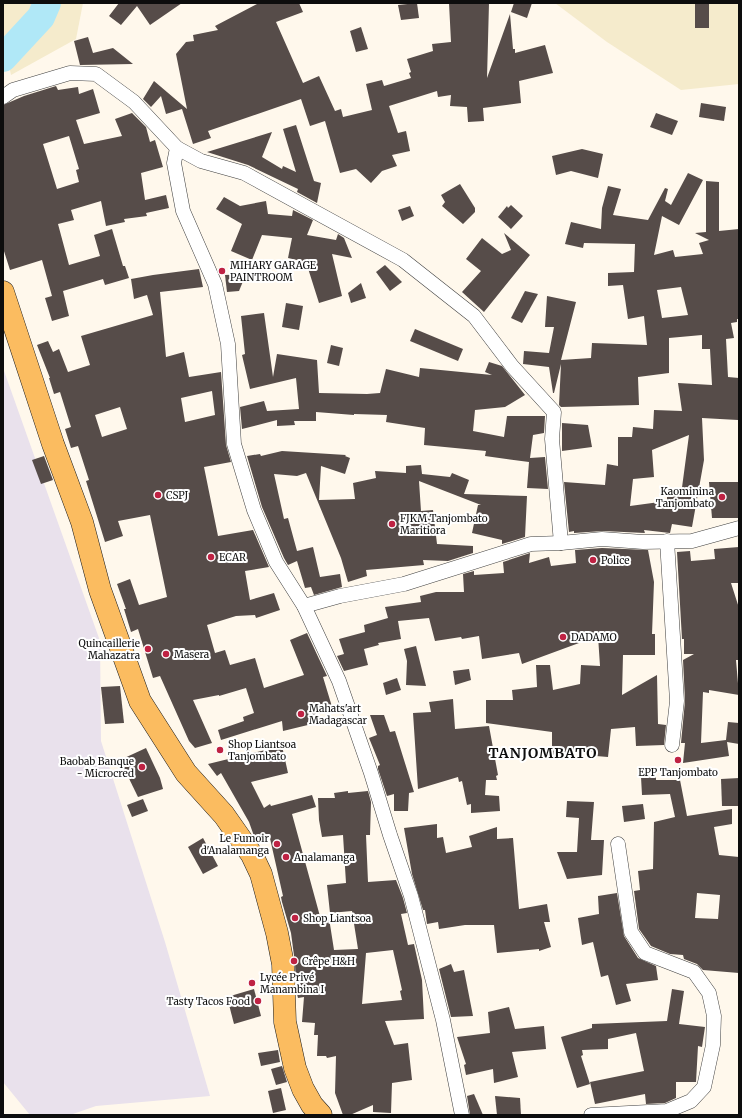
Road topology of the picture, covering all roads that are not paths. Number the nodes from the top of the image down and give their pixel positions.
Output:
1 (3, 97) edge
2 (177, 148) junction
3 (3, 292) edge
4 (739, 528) edge
5 (667, 542) junction
6 (561, 543) junction
7 (304, 606) junction
8 (672, 745) dead end
9 (618, 844) dead end
10 (321, 1115) edge
11 (462, 1115) edge
12 (591, 1115) edge

1 - 2 street
2 - 6 street
2 - 7 street
3 - 10 main road
4 - 5 street
5 - 6 street
5 - 8 street
6 - 7 street
7 - 11 street
9 - 12 street

